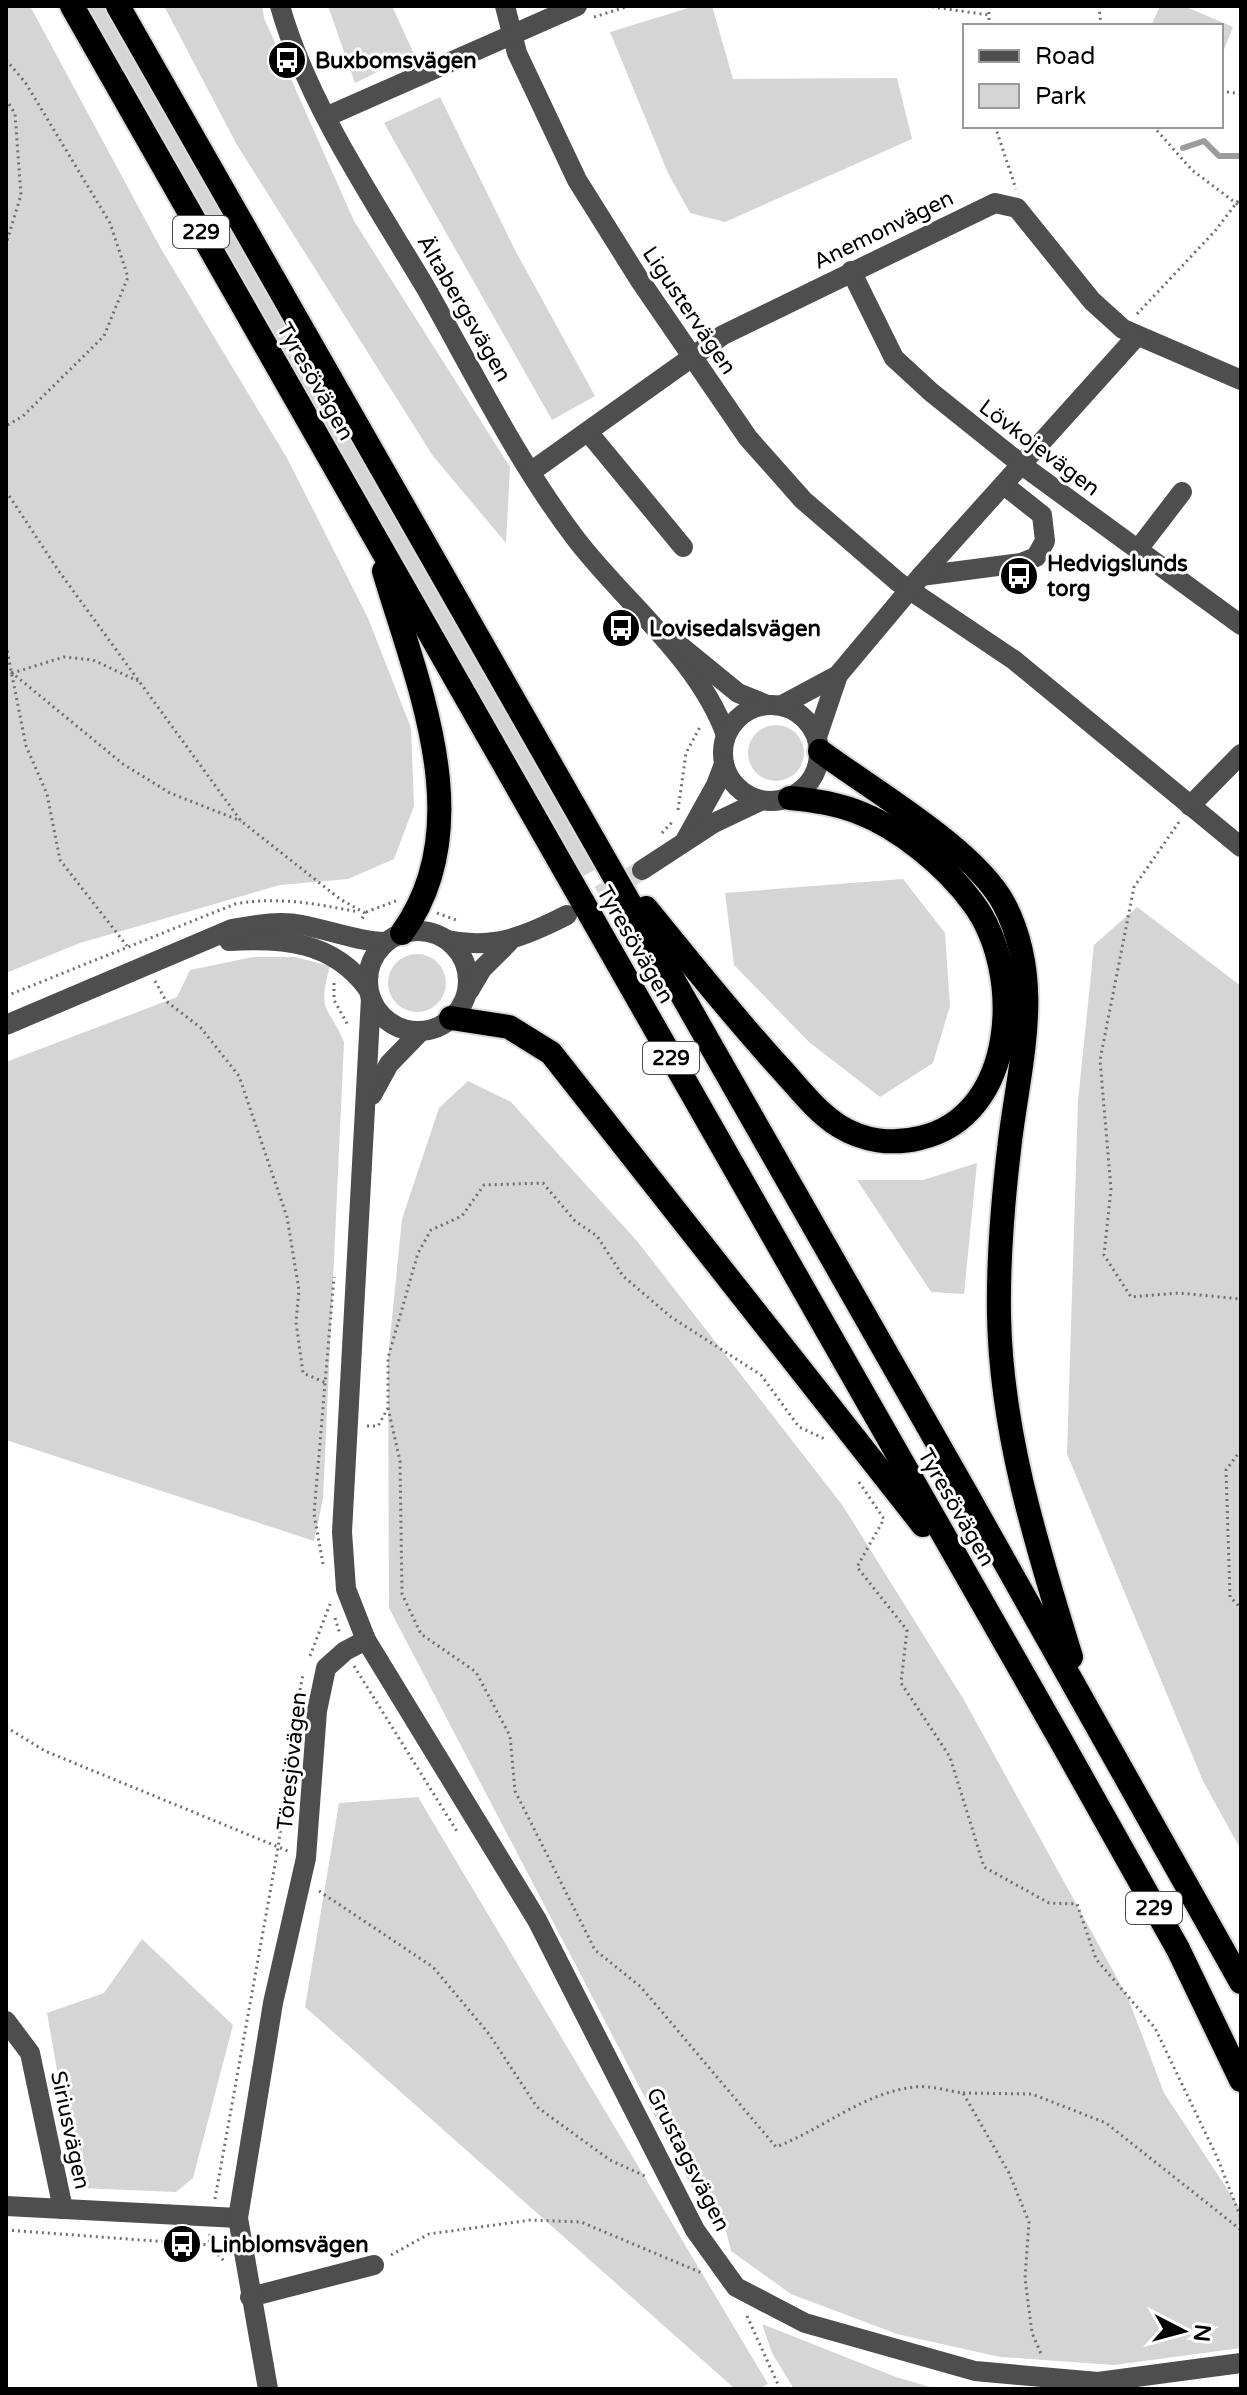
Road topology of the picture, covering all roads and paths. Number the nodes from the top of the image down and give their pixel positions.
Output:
1 (72, 6) edge
2 (118, 6) edge
3 (280, 6) edge
4 (505, 6) edge
5 (577, 6) edge
6 (926, 6) edge
7 (989, 6) edge
8 (989, 15) junction
9 (989, 24) edge
10 (512, 34) junction
11 (6, 60) edge
12 (6, 99) edge
13 (328, 116) junction
14 (996, 128) edge
15 (1155, 128) edge
16 (1241, 197) edge
17 (1011, 204) junction
18 (1239, 205) edge
19 (6, 244) edge
20 (851, 271) junction
21 (1130, 333) junction
22 (691, 357) junction
23 (1241, 380) edge
24 (6, 426) edge
25 (588, 432) junction
26 (1022, 465) junction
27 (532, 471) junction
28 (1004, 485) junction
29 (6, 491) edge
30 (1182, 492) dead end
31 (372, 531) junction
32 (683, 547) dead end
33 (1139, 548) junction
34 (915, 583) junction
35 (642, 613) junction
36 (1241, 625) edge
37 (6, 645) edge
38 (11, 672) junction
39 (6, 675) edge
40 (838, 675) junction
41 (138, 681) junction
42 (774, 705) junction
43 (716, 713) junction
44 (726, 735) junction
45 (818, 744) junction
46 (1241, 754) edge
47 (724, 764) junction
48 (790, 798) junction
49 (760, 801) junction
50 (1190, 806) junction
51 (241, 821) junction
52 (652, 840) dead end
53 (685, 840) junction
54 (1241, 847) edge
55 (598, 848) junction
56 (642, 870) tunnel mouth
57 (420, 907) junction
58 (567, 915) tunnel mouth
59 (461, 922) dead end
60 (352, 938) junction
61 (393, 938) junction
62 (447, 940) junction
63 (509, 942) junction
64 (206, 943) junction
65 (127, 946) dead end
66 (342, 961) junction
67 (147, 967) junction
68 (469, 991) junction
69 (369, 994) junction
70 (451, 1018) junction
71 (6, 1025) edge
72 (351, 1030) dead end
73 (420, 1032) junction
74 (367, 1106) junction
75 (335, 1272) dead end
76 (1241, 1299) edge
77 (326, 1383) junction
78 (388, 1408) junction
79 (347, 1425) junction
80 (833, 1442) dead end
81 (1241, 1450) edge
82 (859, 1481) dead end
83 (325, 1574) dead end
84 (972, 1585) junction
85 (1241, 1608) edge
86 (366, 1640) junction
87 (345, 1651) junction
88 (299, 1695) dead end
89 (1083, 1699) junction
90 (295, 1726) dead end
91 (6, 1727) edge
92 (463, 1840) dead end
93 (278, 1848) junction
94 (306, 1858) junction
95 (303, 1880) junction
96 (1241, 1982) edge
97 (6, 2021) edge
98 (1241, 2080) edge
99 (963, 2093) junction
100 (648, 2178) dead end
101 (6, 2206) edge
102 (63, 2209) junction
103 (212, 2217) junction
104 (238, 2218) junction
105 (1241, 2218) edge
106 (6, 2230) edge
107 (1241, 2230) edge
108 (209, 2245) dead end
109 (703, 2263) dead end
110 (374, 2265) joint
111 (736, 2287) junction
112 (250, 2297) junction
113 (1241, 2363) edge
114 (1051, 2378) junction
115 (1241, 2388) edge
116 (268, 2389) edge
117 (780, 2389) edge
118 (1230, 2389) edge

1 - 31 highway, Tyresövägen / 229
2 - 55 highway, Tyresövägen / 229
3 - 13 street, Ältabergsvägen
4 - 10 street, Ligustervägen
5 - 10 street
6 - 8 path
7 - 8 path
8 - 9 path
10 - 13 street
10 - 22 street, Ligustervägen
11 - 24 path
12 - 19 path
13 - 27 street, Ältabergsvägen
14 - 17 path
15 - 18 path
16 - 18 path
17 - 20 street, Anemonvägen
17 - 21 street
18 - 21 path
20 - 22 street, Anemonvägen
20 - 26 street, Lövkojevägen
21 - 23 street
21 - 26 street
22 - 25 street, Anemonvägen
22 - 34 street, Ligustervägen
25 - 27 street, Anemonvägen
25 - 32 street
26 - 28 street
26 - 33 street, Lövkojevägen
27 - 35 street, Ältabergsvägen
28 - 34 street
28 - 34 street
29 - 41 path
30 - 33 street
31 - 57 highway
31 - 84 highway, Tyresövägen / 229
33 - 36 street, Lövkojevägen
34 - 40 street
34 - 50 street
35 - 42 street, Ältabergsvägen
35 - 43 street, Ältabergsvägen
37 - 38 path
38 - 39 path
38 - 41 path
38 - 51 path
38 - 65 path
40 - 42 street
40 - 45 street
41 - 51 path
42 - 44 street
42 - 45 street
43 - 44 street, Ältabergsvägen
43 - 52 path
44 - 47 street
45 - 48 street
45 - 89 highway
46 - 50 street
47 - 49 street
47 - 53 street
48 - 49 street
48 - 55 highway
49 - 53 street
50 - 54 street
50 - 76 path
51 - 60 path
53 - 56 street
55 - 89 highway, Tyresövägen / 229
57 - 59 path
57 - 61 highway
58 - 63 street
60 - 61 street
60 - 64 street
61 - 62 street
61 - 69 street
62 - 63 street
62 - 68 street
63 - 68 street
64 - 66 street
64 - 67 street
66 - 69 street
66 - 72 path
67 - 71 street
67 - 77 path
68 - 70 street
69 - 73 street
69 - 74 street
70 - 73 street
70 - 84 highway
73 - 74 street
74 - 79 street
75 - 77 path
77 - 83 path
78 - 79 path
78 - 80 path
78 - 99 path
79 - 86 street
81 - 85 path
82 - 105 path
84 - 98 highway, Tyresövägen / 229
86 - 87 street, Töresjövägen
86 - 111 street, Grustagsvägen
87 - 88 path
87 - 92 path
87 - 94 street, Töresjövägen
89 - 96 highway, Tyresövägen / 229
90 - 93 path
91 - 93 path
93 - 94 path
93 - 103 path
94 - 95 street, Töresjövägen
95 - 100 path
95 - 104 street, Töresjövägen
97 - 102 street, Siriusvägen
99 - 107 path
99 - 114 path
101 - 102 street
102 - 103 street
103 - 104 street
104 - 112 street, Töresjövägen
106 - 108 path
109 - 110 path
110 - 112 street
111 - 114 street, Grustagsvägen
111 - 117 path
112 - 116 street, Töresjövägen
113 - 114 street, Grustagsvägen
115 - 118 path

